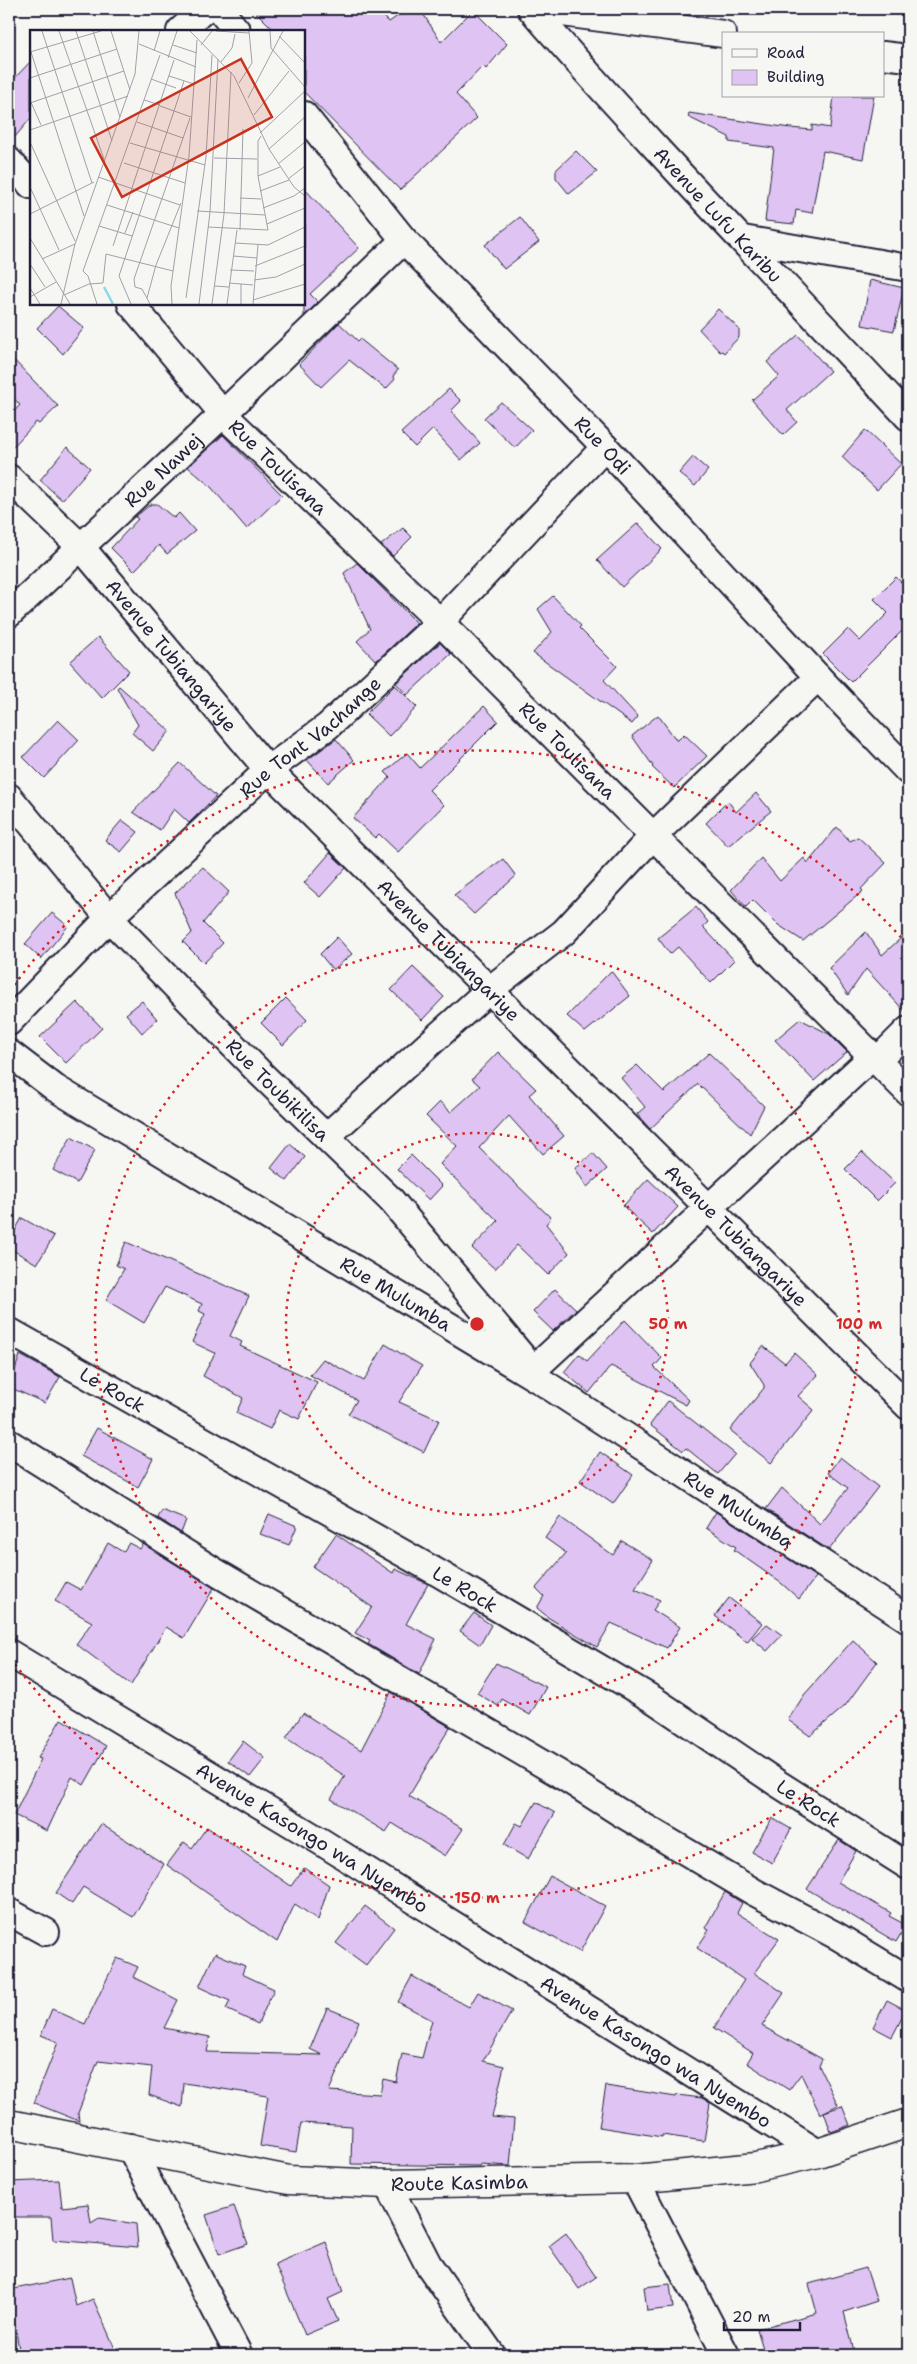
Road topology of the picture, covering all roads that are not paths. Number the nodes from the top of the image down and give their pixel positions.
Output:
1 (205, 9) edge
2 (219, 9) edge
3 (532, 9) edge
4 (181, 30) edge
5 (236, 30) edge
6 (722, 34) edge
7 (884, 55) edge
8 (908, 58) edge
9 (305, 116) edge
10 (743, 239) junction
11 (404, 240) junction
12 (908, 268) edge
13 (132, 305) edge
14 (223, 414) junction
15 (908, 417) edge
16 (605, 447) junction
17 (9, 478) edge
18 (82, 547) junction
19 (9, 614) edge
20 (440, 622) junction
21 (818, 677) junction
22 (268, 770) junction
23 (908, 771) edge
24 (9, 797) edge
25 (653, 836) junction
26 (109, 918) junction
27 (489, 990) junction
28 (9, 1022) edge
29 (908, 1030) edge
30 (9, 1053) edge
31 (874, 1059) junction
32 (908, 1092) edge
33 (326, 1137) junction
34 (708, 1207) junction
35 (9, 1330) edge
36 (539, 1377) junction
37 (908, 1406) edge
38 (9, 1443) edge
39 (908, 1619) edge
40 (9, 1653) edge
41 (908, 1866) edge
42 (9, 1912) edge
43 (46, 1932) dead end
44 (908, 1979) edge
45 (908, 2123) edge
46 (9, 2124) edge
47 (130, 2147) junction
48 (818, 2153) junction
49 (635, 2179) junction
50 (388, 2184) junction
51 (239, 2355) edge
52 (492, 2355) edge
53 (726, 2355) edge

1 - 4 street
2 - 5 street
3 - 6 street
3 - 10 street, Avenue Lufu Karibu
7 - 8 street
9 - 11 street, Rue Odi
10 - 12 street
10 - 15 street, Avenue Lufu Karibu
11 - 14 street, Rue Nawej
11 - 16 street, Rue Odi
13 - 14 street, Rue Toulisana
14 - 18 street, Rue Nawej
14 - 20 street, Rue Toulisana
16 - 20 street, Rue Tont Vachange
16 - 21 street, Rue Odi
17 - 18 street, Avenue Tubiangariye
18 - 19 street, Rue Nawej
18 - 22 street, Avenue Tubiangariye
20 - 22 street, Rue Tont Vachange
20 - 25 street, Rue Toulisana
21 - 23 street, Rue Odi
21 - 25 street
22 - 26 street, Rue Tont Vachange
22 - 27 street, Avenue Tubiangariye
24 - 26 street, Rue Toubikilisa
25 - 27 street
25 - 31 street, Rue Toulisana
26 - 28 street, Rue Tont Vachange
26 - 33 street, Rue Toubikilisa
27 - 33 street
27 - 34 street, Avenue Tubiangariye
29 - 31 street
30 - 36 street, Rue Mulumba
31 - 32 street, Rue Toulisana
31 - 34 street
33 - 36 street, Rue Toubikilisa
34 - 36 street
34 - 37 street, Avenue Tubiangariye
35 - 41 street, Le Rock
36 - 39 street, Rue Mulumba
38 - 44 street
40 - 48 street, Avenue Kasongo wa Nyembo
42 - 43 street
45 - 48 street, Route Kasimba
46 - 47 street, Route Kasimba
47 - 50 street, Route Kasimba
47 - 51 street
48 - 49 street, Route Kasimba
49 - 50 street, Route Kasimba
49 - 53 street
50 - 52 street

